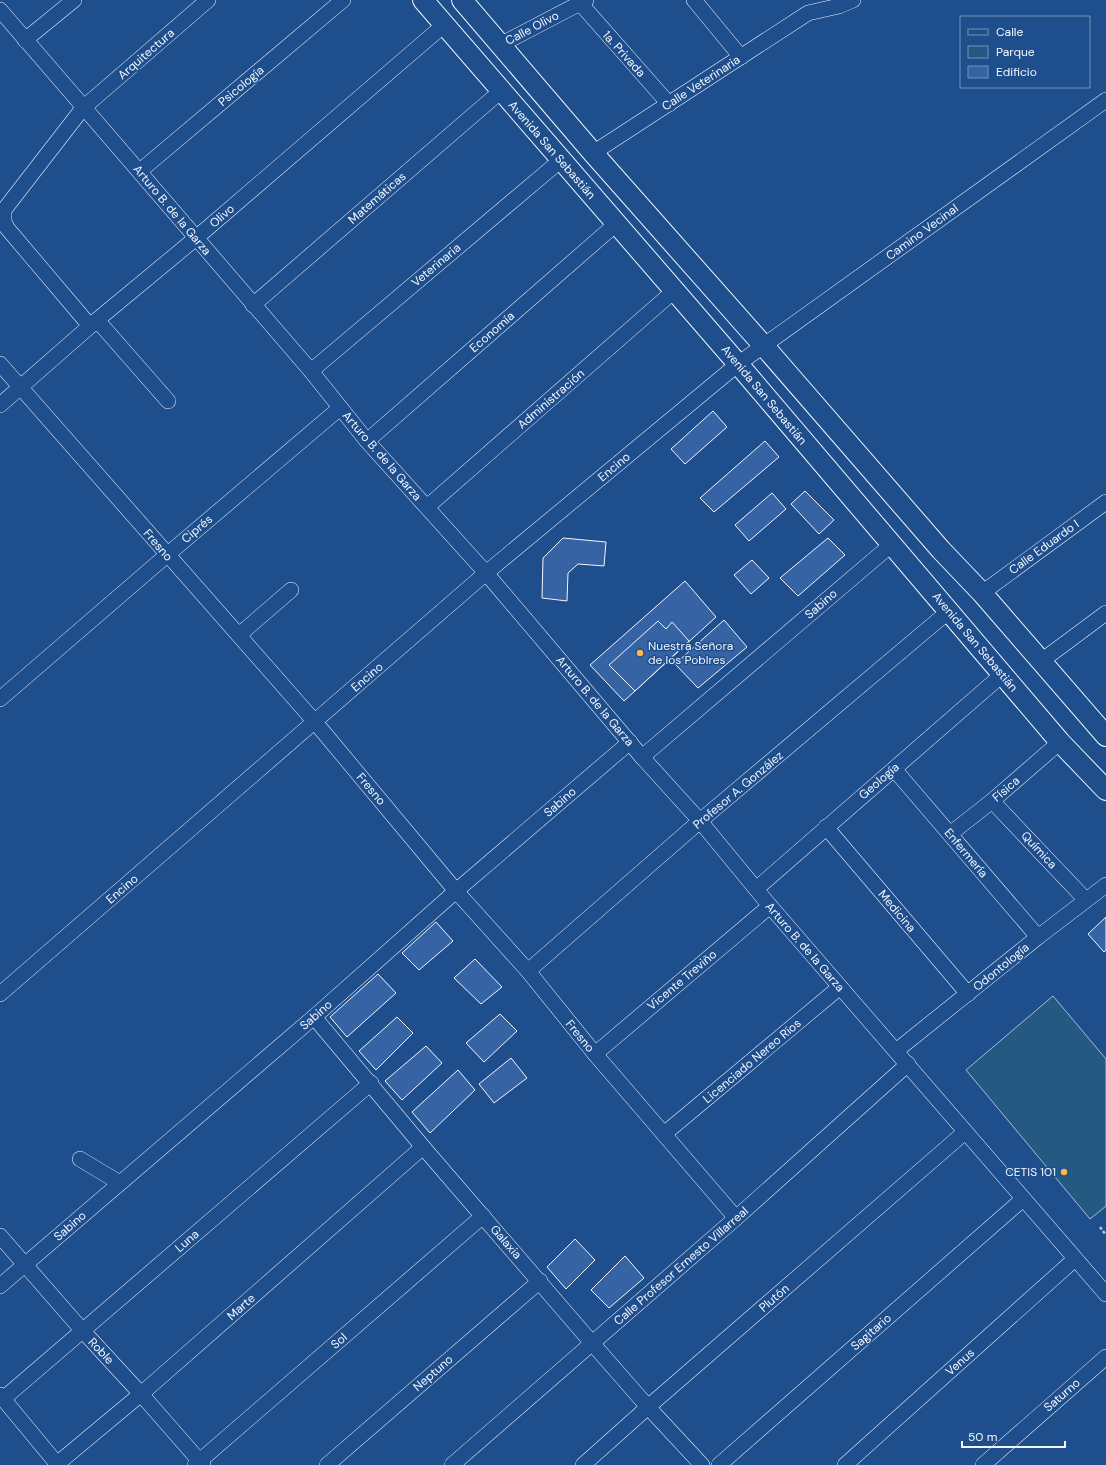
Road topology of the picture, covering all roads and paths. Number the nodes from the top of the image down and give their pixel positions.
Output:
1 (74, 0) edge
2 (208, 0) edge
3 (343, 0) edge
4 (423, 0) edge
5 (462, 0) edge
6 (694, 0) edge
7 (853, 0) edge
8 (583, 2) edge
9 (0, 10) edge
10 (444, 25) junction
11 (25, 40) junction
12 (500, 45) junction
13 (741, 57) junction
14 (501, 91) junction
15 (1106, 100) edge
16 (669, 104) junction
17 (83, 108) junction
18 (593, 153) junction
19 (561, 160) junction
20 (140, 171) junction
21 (616, 224) junction
22 (196, 238) junction
23 (674, 291) junction
24 (254, 304) junction
25 (94, 323) junction
26 (763, 345) junction
27 (0, 364) edge
28 (738, 364) junction
29 (311, 371) junction
30 (21, 388) junction
31 (168, 401) dead end
32 (0, 406) edge
33 (340, 408) junction
34 (368, 441) junction
35 (1106, 502) edge
36 (427, 507) junction
37 (891, 545) junction
38 (167, 555) junction
39 (486, 573) junction
40 (291, 590) dead end
41 (982, 593) junction
42 (948, 611) junction
43 (1106, 613) edge
44 (239, 635) junction
45 (1040, 662) junction
46 (1003, 674) junction
47 (0, 699) edge
48 (315, 722) junction
49 (1106, 736) edge
50 (630, 742) junction
51 (1060, 742) junction
52 (642, 757) junction
53 (894, 769) junction
54 (1106, 790) edge
55 (992, 801) junction
56 (700, 821) junction
57 (826, 827) junction
58 (950, 834) junction
59 (1106, 885) edge
60 (756, 889) junction
61 (456, 891) junction
62 (1086, 900) junction
63 (770, 906) junction
64 (1038, 937) junction
65 (528, 971) junction
66 (840, 987) junction
67 (0, 994) edge
68 (968, 994) junction
69 (314, 1017) junction
70 (896, 1051) junction
71 (595, 1054) junction
72 (908, 1064) junction
73 (371, 1083) junction
74 (965, 1132) junction
75 (664, 1134) junction
76 (423, 1147) junction
77 (80, 1159) dead end
78 (120, 1184) junction
79 (1023, 1199) junction
80 (483, 1216) junction
81 (736, 1218) junction
82 (1100, 1227) dead end
83 (1106, 1235) edge
84 (0, 1236) edge
85 (1075, 1259) junction
86 (25, 1265) junction
87 (540, 1281) junction
88 (0, 1286) edge
89 (1106, 1294) edge
90 (82, 1330) junction
91 (592, 1343) junction
92 (1106, 1358) edge
93 (141, 1394) junction
94 (1, 1397) edge
95 (648, 1407) junction
96 (58, 1464) edge
97 (199, 1464) edge
98 (327, 1465) edge
99 (452, 1465) edge
100 (583, 1465) edge
101 (702, 1465) edge
102 (719, 1465) edge
103 (845, 1465) edge
104 (983, 1465) edge

1 - 11 street
2 - 17 street, Arquitectura
3 - 20 street, Psicología
4 - 10 main road, Avenida San Sebastián
5 - 12 main road
6 - 13 street
7 - 13 street, Calle Veterinaria
8 - 12 street, Calle Olivo
8 - 16 street, 1a. Privada
9 - 11 street, Arturo B. de la Garza
10 - 14 main road, Avenida San Sebastián
10 - 22 street, Olivo
11 - 17 street, Arturo B. de la Garza
12 - 18 main road
13 - 16 street, Calle Veterinaria
14 - 19 main road, Avenida San Sebastián
14 - 24 street, Matemáticas
15 - 26 street, Camino Vecinal
16 - 18 street, Calle Veterinaria
17 - 20 street, Arturo B. de la Garza
17 - 25 street
18 - 26 main road
19 - 21 main road, Avenida San Sebastián
19 - 29 street, Veterinaria
20 - 22 street, Arturo B. de la Garza
21 - 23 main road, Avenida San Sebastián
21 - 34 street, Economía
22 - 24 street, Arturo B. de la Garza
22 - 25 street, Olivo
23 - 28 main road, Avenida San Sebastián
23 - 36 street, Administración
24 - 29 street, Arturo B. de la Garza
25 - 30 street, Olivo
25 - 31 street
26 - 28 street, Camino Vecinal
26 - 41 main road
27 - 30 street, Fresno
28 - 37 main road, Avenida San Sebastián
28 - 39 street, Encino
29 - 33 street, Arturo B. de la Garza
30 - 32 street, Olivo
30 - 38 street, Fresno
33 - 34 street, Arturo B. de la Garza
33 - 38 street, Ciprés
34 - 36 street, Arturo B. de la Garza
35 - 41 street, Calle Eduardo I
36 - 39 street, Arturo B. de la Garza
37 - 42 main road, Avenida San Sebastián
37 - 52 street, Sabino
38 - 44 street, Fresno
38 - 47 street, Ciprés
39 - 48 street, Encino
39 - 50 street, Arturo B. de la Garza
40 - 44 street
41 - 45 main road
42 - 46 main road, Avenida San Sebastián
42 - 56 street, Profesor A. González
43 - 45 street
44 - 48 street, Fresno
45 - 49 main road
46 - 51 main road, Avenida San Sebastián
46 - 53 street, Geología
48 - 61 street, Fresno
48 - 67 street, Encino
50 - 52 street, Arturo B. de la Garza
50 - 61 street, Sabino
51 - 54 main road, Avenida San Sebastián
51 - 55 street, Física
52 - 56 street, Arturo B. de la Garza
53 - 57 street, Geología
53 - 58 street, Enfermería
55 - 58 street, Física
55 - 62 street, Química
56 - 60 street, Arturo B. de la Garza
56 - 65 street, Profesor A. González
57 - 60 street, Geología
57 - 68 street, Medicina
58 - 64 street, Enfermería
59 - 62 street, Odontología
60 - 63 street, Arturo B. de la Garza
61 - 65 street, Fresno
61 - 69 street, Sabino
62 - 64 street, Odontología
63 - 66 street, Arturo B. de la Garza
63 - 71 street, Vicente Treviño
64 - 68 street, Odontología
65 - 71 street, Fresno
66 - 70 street, Arturo B. de la Garza
66 - 75 street, Licenciado Nereo Ríos
68 - 70 street, Odontología
69 - 73 street, Galaxia
69 - 78 street, Sabino
70 - 72 street, Arturo B. de la Garza
71 - 75 street, Fresno
72 - 74 street, Arturo B. de la Garza
72 - 81 street, Calle Profesor Ernesto Villarreal
73 - 76 street, Galaxia
73 - 90 street, Luna
74 - 79 street, Arturo B. de la Garza
74 - 95 street, Plutón
75 - 81 street, Fresno
76 - 80 street, Galaxia
76 - 93 street, Marte
77 - 78 street
78 - 86 street, Sabino
79 - 85 street, Arturo B. de la Garza
79 - 102 street, Sagitario
80 - 87 street, Galaxia
80 - 97 street, Sol
81 - 91 street, Calle Profesor Ernesto Villarreal
82 - 83 path
84 - 86 street, Roble
85 - 89 street, Arturo B. de la Garza
85 - 103 street, Venus
86 - 88 street, Sabino
86 - 90 street, Roble
87 - 91 street, Galaxia
87 - 98 street, Neptuno
90 - 93 street, Roble
90 - 94 street, Luna
91 - 95 street, Galaxia
91 - 99 street, Calle Profesor Ernesto Villarreal
92 - 104 street, Saturno
93 - 96 street, Marte
93 - 97 street, Roble
94 - 96 street
95 - 100 street, Plutón
95 - 101 street, Galaxia

